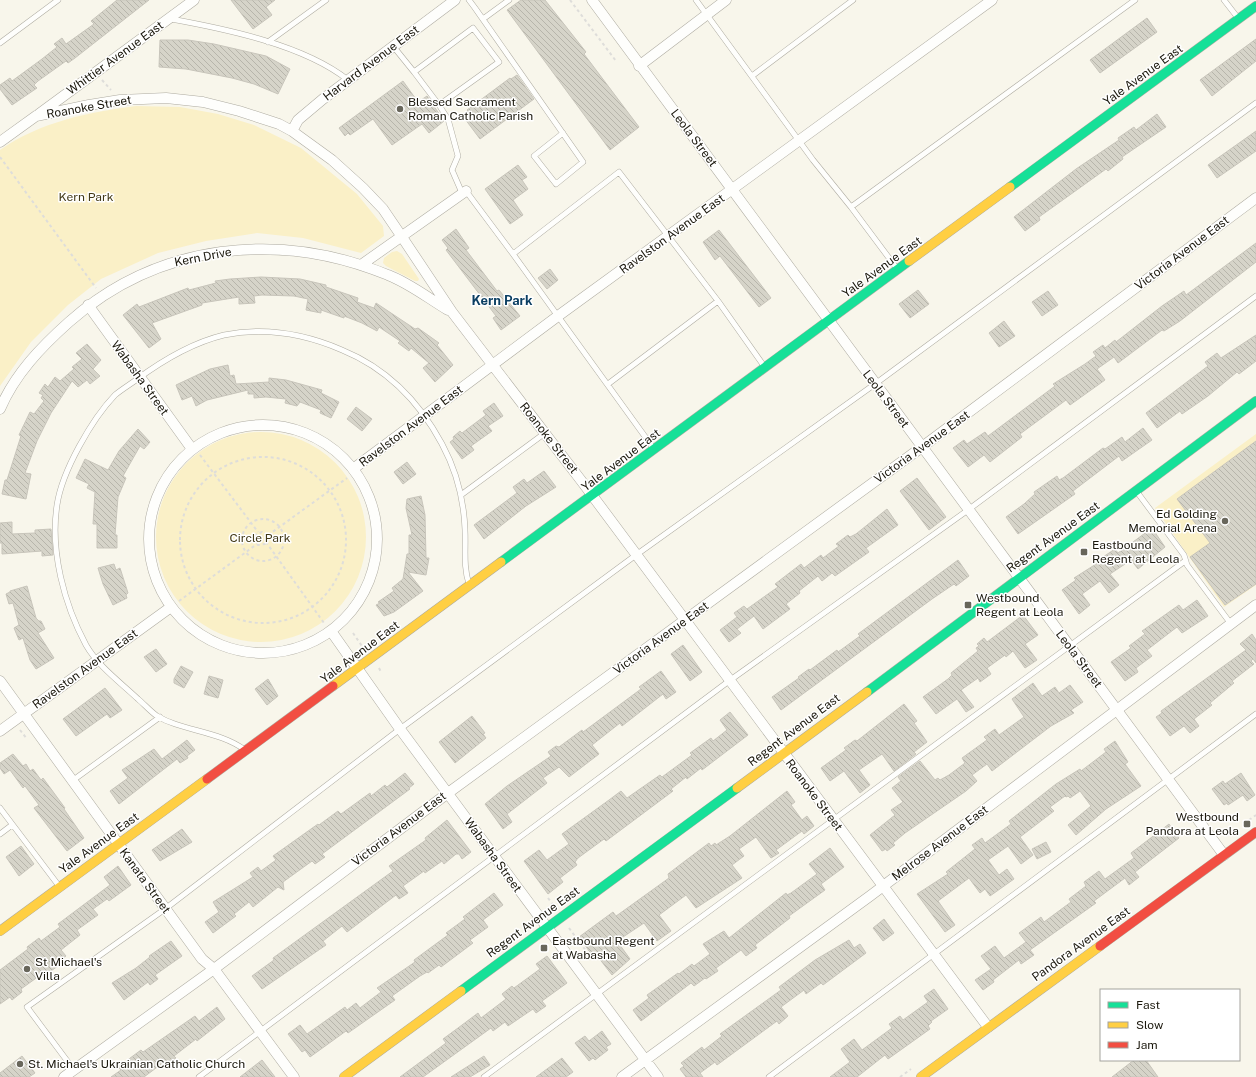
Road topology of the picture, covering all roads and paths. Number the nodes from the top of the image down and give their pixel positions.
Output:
1 (58, 0) edge
2 (194, 0) edge
3 (326, 0) edge
4 (455, 0) edge
5 (469, 0) edge
6 (509, 0) edge
7 (570, 0) edge
8 (592, 0) edge
9 (696, 0) edge
10 (726, 0) edge
11 (853, 0) edge
12 (992, 0) edge
13 (1135, 0) edge
14 (1224, 0) edge
15 (1256, 6) edge
16 (707, 15) junction
17 (169, 18) junction
18 (483, 19) junction
19 (1238, 19) junction
20 (0, 42) edge
21 (268, 42) junction
22 (393, 46) junction
23 (616, 61) dead end
24 (639, 66) junction
25 (414, 72) junction
26 (752, 76) junction
27 (348, 80) junction
28 (1256, 103) edge
29 (440, 105) junction
30 (36, 116) junction
31 (292, 131) junction
32 (563, 133) junction
33 (0, 142) edge
34 (800, 142) junction
35 (0, 157) edge
36 (733, 190) junction
37 (464, 192) junction
38 (1256, 198) edge
39 (851, 207) junction
40 (402, 237) junction
41 (668, 237) junction
42 (512, 254) junction
43 (361, 265) junction
44 (898, 271) junction
45 (102, 296) junction
46 (1256, 296) edge
47 (718, 301) junction
48 (88, 305) junction
49 (452, 312) junction
50 (558, 316) junction
51 (829, 321) junction
52 (493, 366) junction
53 (766, 368) junction
54 (140, 377) junction
55 (608, 384) junction
56 (875, 384) junction
57 (1256, 402) edge
58 (0, 409) edge
59 (424, 417) junction
60 (545, 433) junction
61 (922, 447) junction
62 (194, 449) junction
63 (655, 450) junction
64 (354, 470) junction
65 (213, 472) junction
66 (330, 490) junction
67 (1136, 491) junction
68 (461, 495) junction
69 (592, 496) junction
70 (968, 510) junction
71 (250, 522) junction
72 (280, 527) junction
73 (258, 532) junction
74 (267, 536) junction
75 (266, 542) junction
76 (256, 544) junction
77 (245, 552) junction
78 (636, 555) junction
79 (276, 556) junction
80 (1185, 561) junction
81 (1018, 577) junction
82 (470, 585) junction
83 (195, 589) junction
84 (1256, 605) edge
85 (171, 607) junction
86 (312, 607) junction
87 (686, 620) junction
88 (1231, 624) junction
89 (331, 631) junction
90 (1069, 646) junction
91 (97, 660) junction
92 (358, 669) junction
93 (0, 681) edge
94 (729, 681) junction
95 (1116, 709) junction
96 (23, 714) junction
97 (1256, 714) edge
98 (160, 717) junction
99 (400, 729) junction
100 (19, 730) dead end
101 (0, 731) edge
102 (27, 738) dead end
103 (246, 751) junction
104 (783, 754) junction
105 (1168, 778) junction
106 (72, 781) junction
107 (448, 793) junction
108 (0, 808) edge
109 (833, 820) junction
110 (12, 825) junction
111 (1256, 832) edge
112 (0, 834) edge
113 (118, 844) junction
114 (494, 855) junction
115 (1224, 855) junction
116 (59, 887) junction
117 (883, 887) junction
118 (548, 898) dead end
119 (165, 909) junction
120 (561, 916) junction
121 (547, 927) junction
122 (0, 931) edge
123 (934, 955) junction
124 (592, 959) dead end
125 (214, 969) junction
126 (596, 993) junction
127 (988, 1027) junction
128 (260, 1032) junction
129 (645, 1060) junction
130 (74, 1070) junction
131 (64, 1077) edge
132 (199, 1077) edge
133 (294, 1077) edge
134 (344, 1077) edge
135 (484, 1077) edge
136 (622, 1077) edge
137 (658, 1077) edge
138 (769, 1077) edge
139 (921, 1077) edge

1 - 20 lane
2 - 17 street, Whittier Avenue East
3 - 21 lane
4 - 22 street, Harvard Avenue East
5 - 18 lane
6 - 18 lane
7 - 23 path
8 - 24 street, Leola Street
9 - 16 lane
10 - 16 street
11 - 26 lane
12 - 34 street, Ravelston Avenue East
13 - 39 lane
14 - 19 lane
15 - 19 street, Yale Avenue East
16 - 24 street
16 - 26 lane
17 - 21 lane
17 - 30 street, Whittier Avenue East
18 - 32 lane
19 - 44 street, Yale Avenue East
21 - 27 lane
22 - 25 lane
22 - 27 street, Harvard Avenue East
24 - 36 street, Leola Street
25 - 29 lane
25 - 29 lane
26 - 34 lane
27 - 31 street, Harvard Avenue East
28 - 56 lane
29 - 37 lane
30 - 31 street, Roanoke Street
30 - 33 street, Roanoke Street
31 - 40 street, Roanoke Street
32 - 32 lane
34 - 36 street, Ravelston Avenue East
34 - 39 lane
35 - 45 path
36 - 41 street, Ravelston Avenue East
36 - 51 street, Leola Street
37 - 40 street
37 - 42 lane
38 - 61 street, Victoria Avenue East
39 - 44 lane
40 - 43 street
40 - 49 street, Roanoke Street
41 - 42 lane
41 - 47 lane
41 - 50 street, Ravelston Avenue East
42 - 50 lane
43 - 45 street, Kern Drive
43 - 49 street, Kern Drive
44 - 51 street, Yale Avenue East
45 - 48 street, Kern Drive
46 - 70 lane
47 - 53 lane
47 - 55 lane
48 - 54 street, Wabasha Street
48 - 58 street, Kern Drive
49 - 52 street, Roanoke Street
50 - 52 street, Ravelston Avenue East
50 - 55 lane
51 - 53 street, Yale Avenue East
51 - 56 street, Leola Street
52 - 59 street, Ravelston Avenue East
52 - 60 street, Roanoke Street
53 - 63 street, Yale Avenue East
54 - 59 lane
54 - 62 street, Wabasha Street
54 - 91 lane
55 - 63 lane
56 - 61 street, Leola Street
56 - 78 lane
57 - 67 street, Regent Avenue East
59 - 64 street, Ravelston Avenue East
59 - 68 lane
60 - 68 lane
60 - 69 street, Roanoke Street
61 - 70 street, Leola Street
61 - 87 street, Victoria Avenue East
62 - 64 street
62 - 65 path
62 - 85 street
63 - 69 street, Yale Avenue East
64 - 66 path
64 - 89 street
65 - 66 path
65 - 71 path
65 - 83 path
66 - 72 path
66 - 86 path
67 - 80 lane
67 - 81 street, Regent Avenue East
68 - 82 lane
69 - 78 street, Roanoke Street
69 - 82 street, Yale Avenue East
70 - 81 street, Leola Street
70 - 94 lane
71 - 72 path
71 - 73 path
71 - 77 path
72 - 74 path
72 - 79 path
73 - 74 path
73 - 76 path
74 - 75 path
75 - 76 path
75 - 79 path
76 - 77 path
77 - 79 path
77 - 83 path
78 - 87 street, Roanoke Street
78 - 99 lane
79 - 86 path
80 - 88 lane
80 - 90 lane
81 - 90 street, Leola Street
81 - 104 street, Regent Avenue East
82 - 92 street, Yale Avenue East
83 - 85 path
83 - 86 path
84 - 88 street, Melrose Avenue East
85 - 89 street
85 - 91 street, Ravelston Avenue East
86 - 89 path
87 - 94 street, Roanoke Street
87 - 107 street, Victoria Avenue East
88 - 95 street, Melrose Avenue East
89 - 92 street, Wabasha Street
90 - 95 street, Leola Street
90 - 109 lane
91 - 96 street, Ravelston Avenue East
91 - 98 lane
92 - 99 street, Wabasha Street
92 - 103 street, Yale Avenue East
93 - 96 street, Kanata Street
94 - 104 street, Roanoke Street
94 - 114 lane
95 - 105 street, Leola Street
95 - 117 street, Melrose Avenue East
96 - 101 street, Ravelston Avenue East
96 - 106 street, Kanata Street
97 - 105 lane
98 - 103 lane
98 - 106 lane
99 - 107 street, Wabasha Street
99 - 119 lane
100 - 102 path
103 - 113 street, Yale Avenue East
104 - 109 street, Roanoke Street
104 - 120 street, Regent Avenue East
105 - 115 street, Leola Street
105 - 123 lane
106 - 113 street, Kanata Street
107 - 114 street, Wabasha Street
107 - 125 street, Victoria Avenue East
108 - 110 lane
109 - 117 street, Roanoke Street
109 - 126 lane
110 - 112 lane
110 - 116 lane
111 - 115 street, Pandora Avenue East
113 - 116 street, Yale Avenue East
113 - 119 street, Kanata Street
114 - 121 street, Wabasha Street
114 - 128 lane
115 - 127 street, Pandora Avenue East
116 - 122 street, Yale Avenue East
117 - 123 street, Roanoke Street
117 - 129 street, Melrose Avenue East
118 - 120 path
119 - 125 street, Kanata Street
119 - 130 lane
120 - 121 street, Regent Avenue East
120 - 124 path
121 - 126 street, Wabasha Street
121 - 134 street, Regent Avenue East
123 - 127 street, Roanoke Street
123 - 138 lane
125 - 128 street, Kanata Street
125 - 130 street, Victoria Avenue East
126 - 129 street, Wabasha Street
126 - 135 lane
127 - 139 street, Pandora Avenue East
128 - 132 lane
128 - 133 street, Kanata Street
129 - 136 street, Melrose Avenue East
129 - 137 street, Wabasha Street
130 - 131 street, Victoria Avenue East

